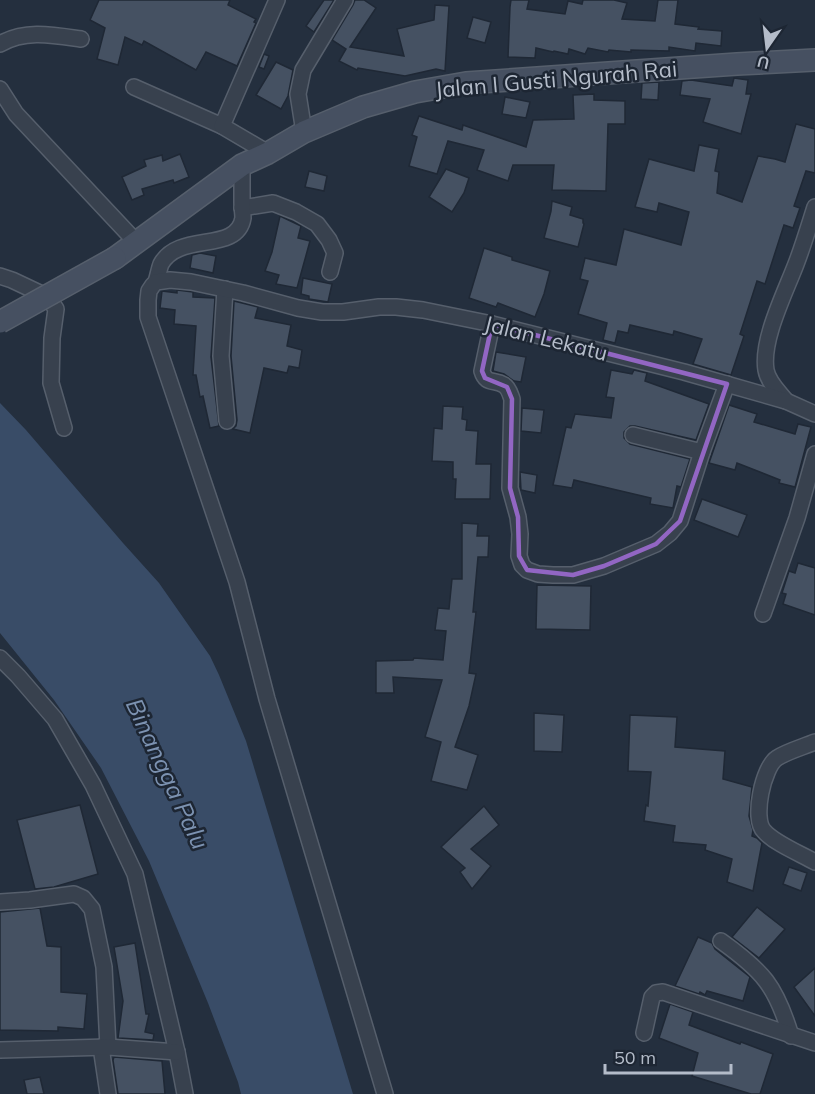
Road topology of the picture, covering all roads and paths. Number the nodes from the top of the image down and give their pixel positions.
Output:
1 (277, 0) edge
2 (345, 0) edge
3 (81, 39) dead end
4 (0, 44) edge
5 (815, 60) edge
6 (134, 87) dead end
7 (0, 89) edge
8 (222, 126) junction
9 (304, 132) junction
10 (268, 153) junction
11 (242, 165) junction
12 (815, 207) edge
13 (242, 208) junction
14 (137, 243) junction
15 (330, 272) dead end
16 (0, 276) edge
17 (156, 282) junction
18 (225, 290) junction
19 (0, 322) edge
20 (492, 324) junction
21 (728, 384) junction
22 (786, 401) junction
23 (815, 414) edge
24 (227, 421) dead end
25 (64, 428) dead end
26 (633, 435) dead end
27 (702, 452) junction
28 (815, 454) edge
29 (764, 614) dead end
30 (0, 658) edge
31 (815, 742) edge
32 (815, 862) edge
33 (0, 902) edge
34 (721, 941) dead end
35 (644, 1033) dead end
36 (791, 1036) junction
37 (815, 1043) edge
38 (104, 1047) junction
39 (0, 1050) edge
40 (177, 1052) junction
41 (108, 1094) edge
42 (185, 1094) edge
43 (385, 1094) edge

1 - 8 street
2 - 9 street
3 - 4 street
5 - 9 main road, Jalan I Gusti Ngurah Rai
6 - 8 street
7 - 14 street
8 - 10 street
9 - 10 main road, Jalan I Gusti Ngurah Rai
10 - 11 main road, Jalan I Gusti Ngurah Rai
11 - 13 street
11 - 14 main road, Jalan I Gusti Ngurah Rai
12 - 22 street
13 - 15 street
13 - 17 street
14 - 19 main road, Jalan I Gusti Ngurah Rai, bridge
16 - 25 street
17 - 18 street, Jalan Lekatu
17 - 43 street
18 - 20 street, Jalan Lekatu
18 - 24 street
20 - 21 street, Jalan Lekatu
20 - 27 street
21 - 22 street, Jalan Lekatu
21 - 27 street
22 - 23 street, Jalan Lekatu
26 - 27 street
28 - 29 street
30 - 40 street
31 - 32 street
33 - 38 street
34 - 36 street
35 - 36 street
36 - 37 street
38 - 39 street
38 - 40 street
38 - 41 street
40 - 42 street

